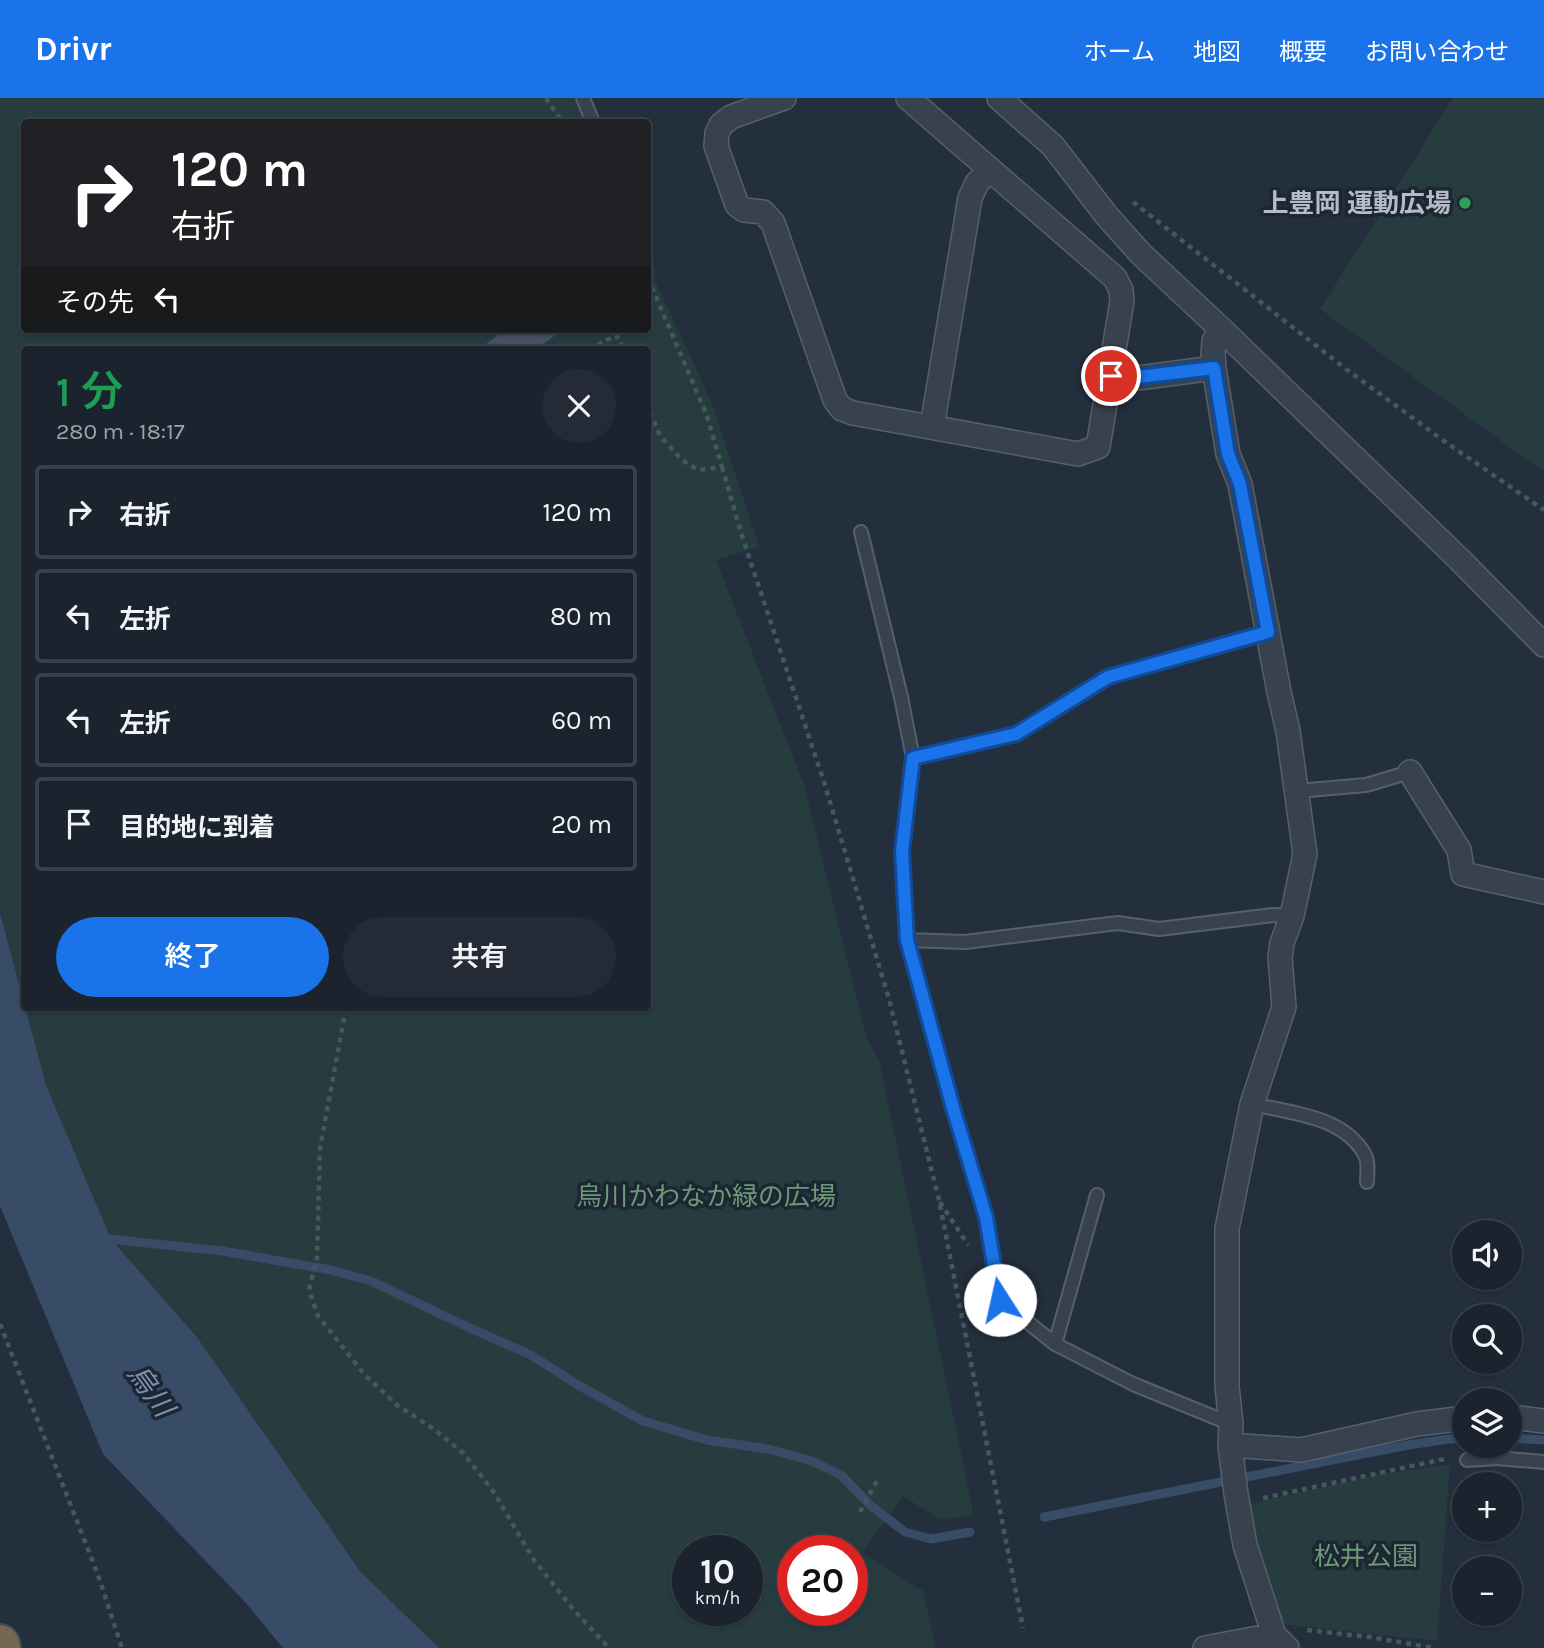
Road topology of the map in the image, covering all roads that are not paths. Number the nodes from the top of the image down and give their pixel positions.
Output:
1 (583, 98) edge
2 (784, 98) edge
3 (908, 98) edge
4 (999, 98) edge
5 (592, 119) edge
6 (990, 169) junction
7 (1222, 329) junction
8 (1214, 368) junction
9 (1111, 376) junction
10 (932, 427) junction
11 (861, 532) dead end
12 (1268, 632) junction
13 (1544, 645) edge
14 (913, 758) junction
15 (1410, 772) joint
16 (1297, 791) junction
17 (1544, 892) edge
18 (1292, 916) junction
19 (907, 940) junction
20 (1252, 1104) junction
21 (1367, 1182) dead end
22 (1097, 1195) dead end
23 (1055, 1344) junction
24 (1522, 1418) edge
25 (1452, 1420) edge
26 (1544, 1421) edge
27 (1230, 1434) junction
28 (1467, 1460) road end
29 (1544, 1462) edge
30 (1280, 1641) edge
31 (1205, 1648) edge

1 - 5 lane
2 - 10 street
3 - 6 street
4 - 7 street
6 - 9 street
6 - 10 street
7 - 8 street
7 - 13 street
8 - 9 street
8 - 12 street
9 - 10 street
11 - 14 lane
12 - 14 lane
12 - 16 street
14 - 19 lane
15 - 16 lane
15 - 17 street
16 - 18 street
18 - 19 lane
18 - 20 street
19 - 23 lane
20 - 21 lane
20 - 27 street
22 - 23 lane
23 - 27 lane
24 - 26 street
25 - 27 street
27 - 30 street
28 - 29 lane
30 - 31 street

